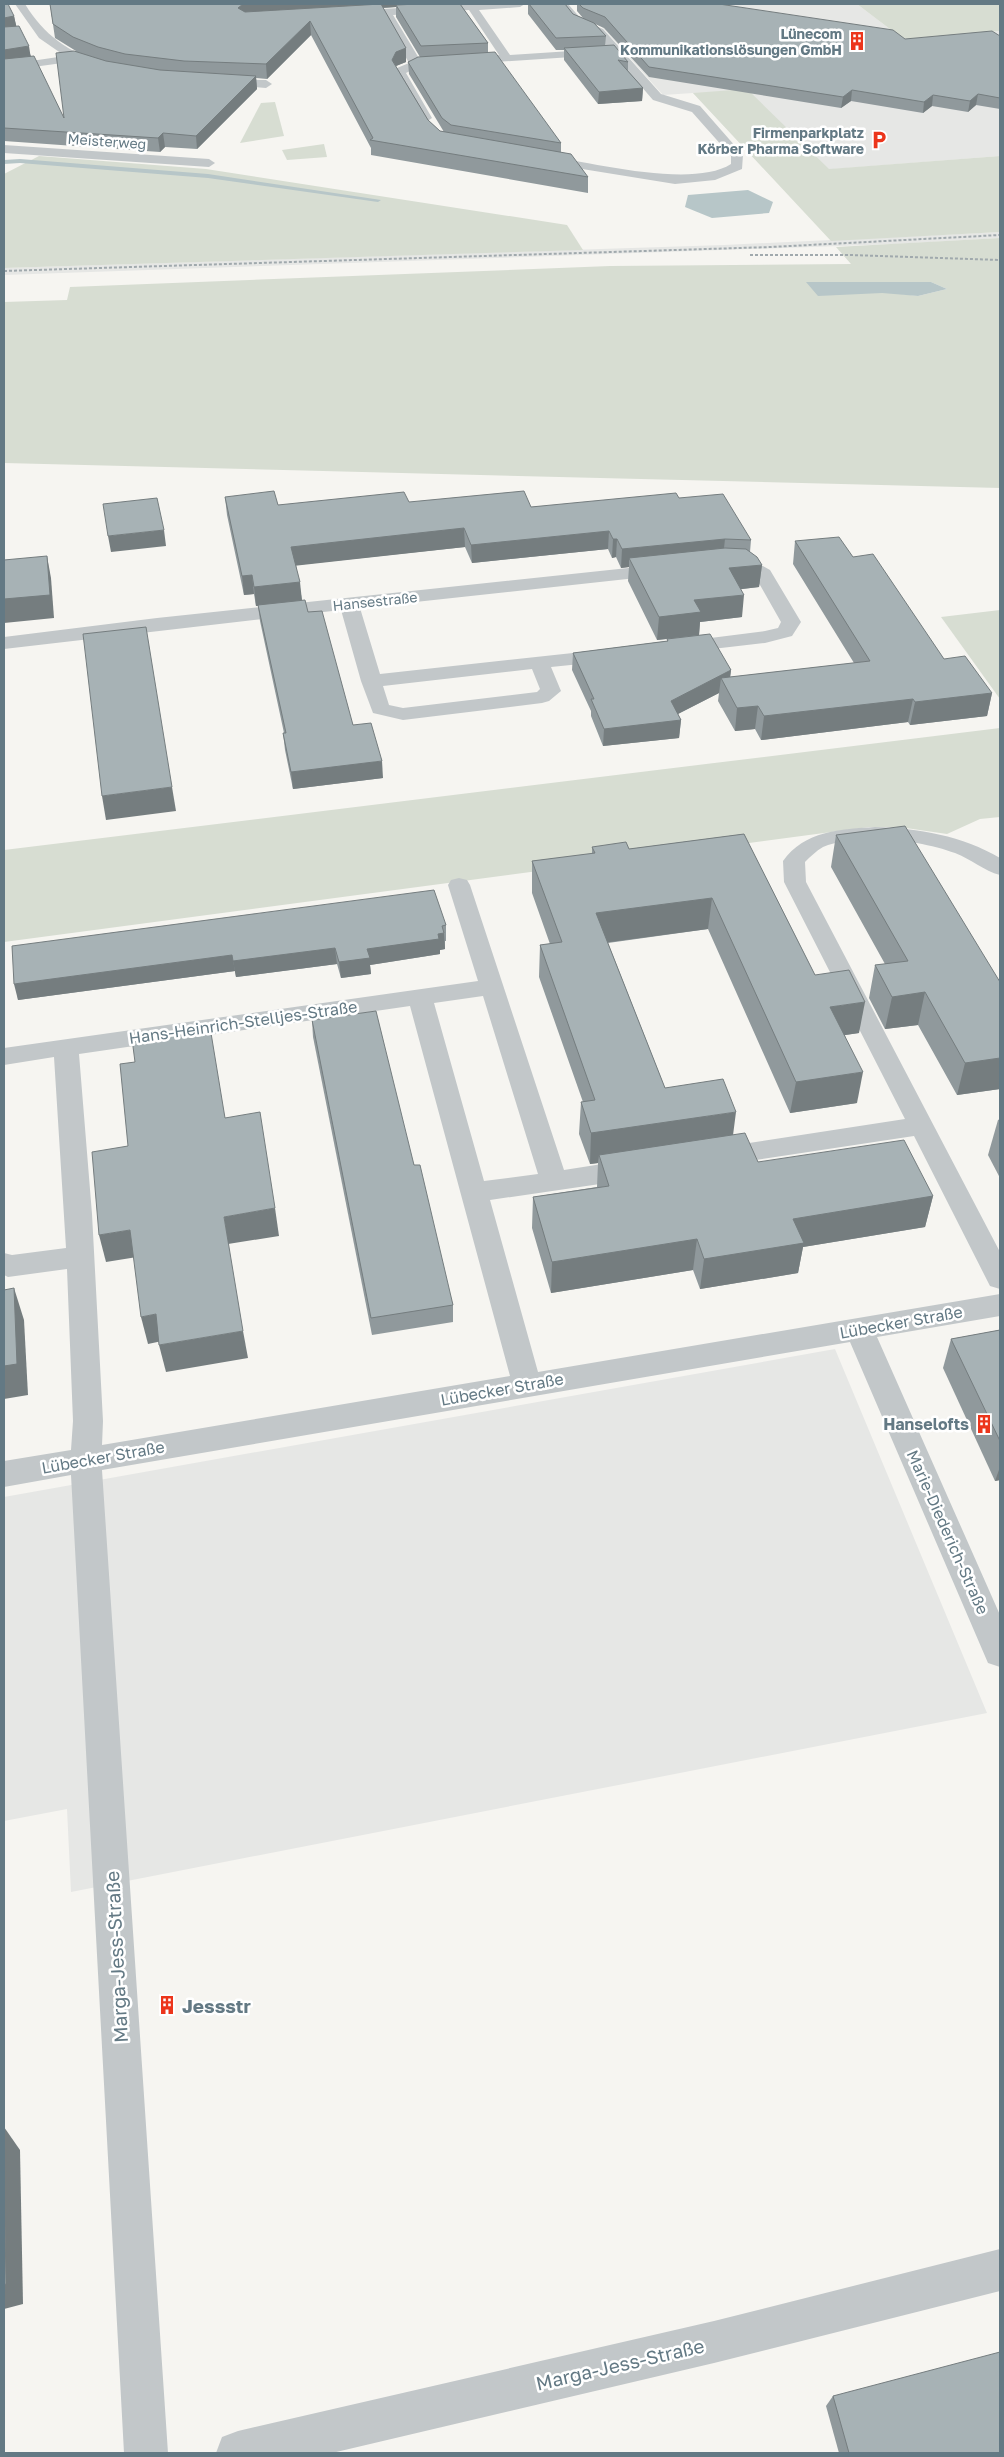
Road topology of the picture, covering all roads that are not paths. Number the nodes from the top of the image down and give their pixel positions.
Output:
1 (20, 4) edge
2 (520, 4) edge
3 (564, 4) edge
4 (472, 7) junction
5 (386, 12) junction
6 (340, 15) edge
7 (38, 31) junction
8 (20, 33) edge
9 (615, 52) junction
10 (77, 58) junction
11 (507, 58) junction
12 (416, 64) junction
13 (108, 67) edge
14 (4, 68) edge
15 (212, 82) edge
16 (266, 84) edge
17 (432, 128) edge
18 (4, 149) edge
19 (529, 157) edge
20 (209, 164) dead end
21 (713, 565) edge
22 (683, 568) edge
23 (349, 604) junction
24 (4, 644) edge
25 (657, 649) edge
26 (628, 653) edge
27 (539, 662) junction
28 (371, 681) junction
29 (1000, 868) edge
30 (459, 885) dead end
31 (492, 987) junction
32 (420, 997) junction
33 (66, 1047) junction
34 (4, 1056) edge
35 (922, 1126) junction
36 (691, 1161) edge
37 (662, 1165) edge
38 (554, 1181) junction
39 (472, 1193) junction
40 (80, 1257) junction
41 (4, 1263) edge
42 (1000, 1278) edge
43 (1000, 1305) edge
44 (859, 1329) junction
45 (527, 1385) junction
46 (86, 1460) junction
47 (4, 1474) edge
48 (1000, 1652) edge
49 (1000, 2270) edge
50 (146, 2453) edge
51 (238, 2453) edge

1 - 7 street
2 - 4 street
3 - 9 street
4 - 5 street
4 - 11 street
5 - 6 street
5 - 12 street
7 - 8 street
7 - 10 street
9 - 11 street
9 - 19 street
10 - 13 street
10 - 14 street
11 - 12 street
12 - 17 street
15 - 16 street
18 - 20 street, Meisterweg
21 - 25 street
22 - 23 street, Hansestraße
23 - 24 street, Hansestraße
23 - 28 street
26 - 27 street
27 - 28 street
27 - 28 street
29 - 35 street
30 - 31 street
31 - 32 street, Hans-Heinrich-Stelljes-Straße
31 - 38 street
32 - 33 street, Hans-Heinrich-Stelljes-Straße
32 - 39 street
33 - 34 street, Hans-Heinrich-Stelljes-Straße
33 - 40 street
35 - 36 street
35 - 42 street
37 - 38 street
38 - 39 street
39 - 45 street
40 - 41 street
40 - 46 street
43 - 44 street, Lübecker Straße
44 - 45 street, Lübecker Straße
44 - 48 street, Marie-Diederich-Straße
45 - 46 street, Lübecker Straße
46 - 47 street, Lübecker Straße
46 - 50 street, Marga-Jess-Straße
49 - 51 street, Marga-Jess-Straße

